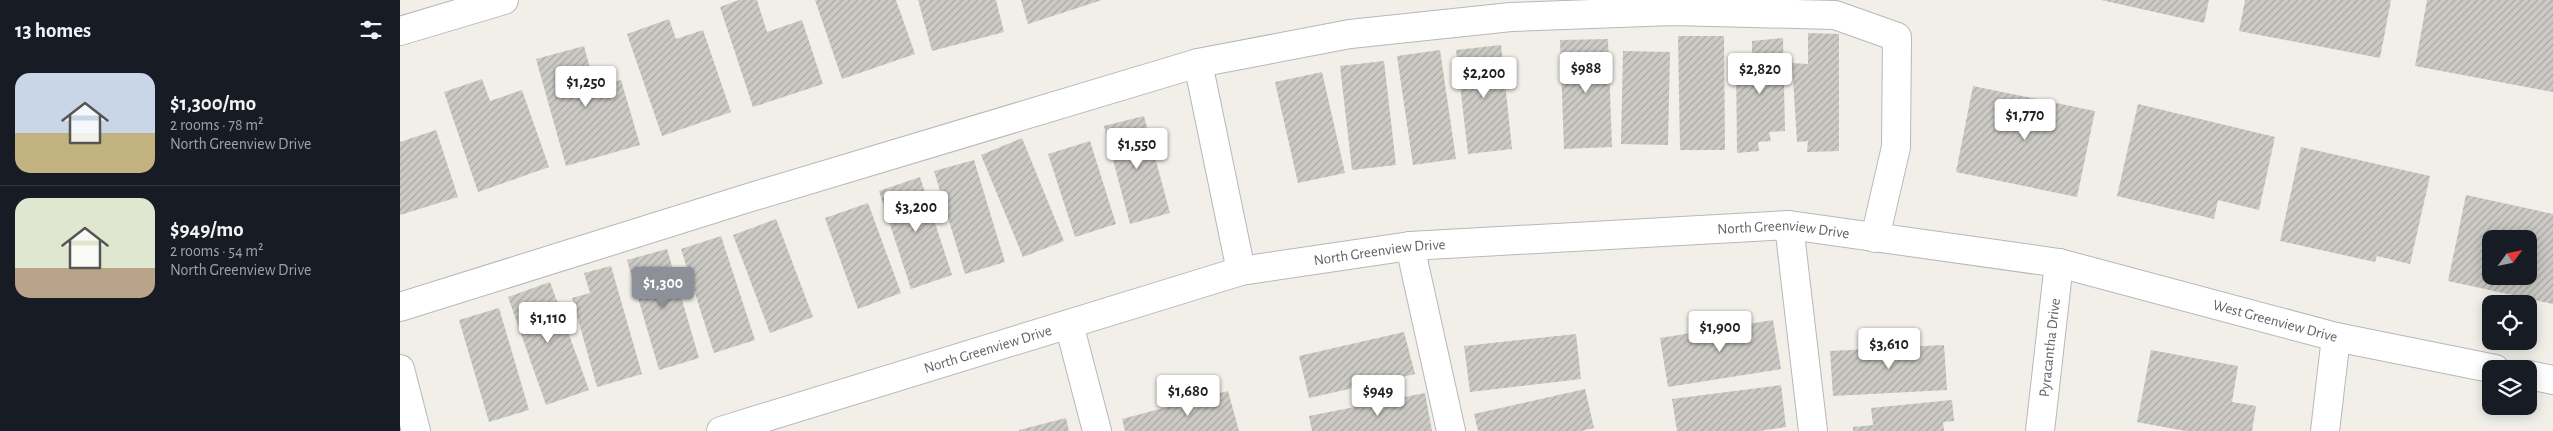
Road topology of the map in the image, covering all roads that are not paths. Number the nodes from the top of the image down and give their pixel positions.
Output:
1 (504, 0) edge
2 (400, 31) edge
3 (1198, 63) junction
4 (1789, 225) junction
5 (1875, 238) junction
6 (1410, 246) junction
7 (2059, 263) junction
8 (1241, 271) junction
9 (400, 307) edge
10 (1069, 324) junction
11 (2336, 337) junction
12 (2482, 366) edge
13 (400, 369) edge
14 (2537, 377) edge
15 (2553, 380) edge
16 (730, 430) edge
17 (416, 431) edge
18 (1097, 431) edge
19 (1451, 431) edge
20 (1813, 431) edge
21 (2040, 431) edge
22 (2325, 431) edge

1 - 2 street
3 - 5 street
3 - 8 street
3 - 9 street
4 - 5 street, North Greenview Drive
4 - 6 street, North Greenview Drive
4 - 20 street
5 - 7 street, North Greenview Drive
6 - 8 street, North Greenview Drive
6 - 19 street
7 - 11 street, West Greenview Drive
7 - 21 street, Pyracantha Drive
8 - 10 street, North Greenview Drive
10 - 16 street, North Greenview Drive
10 - 18 street
11 - 12 street, West Greenview Drive
11 - 22 street
13 - 17 street
14 - 15 street

